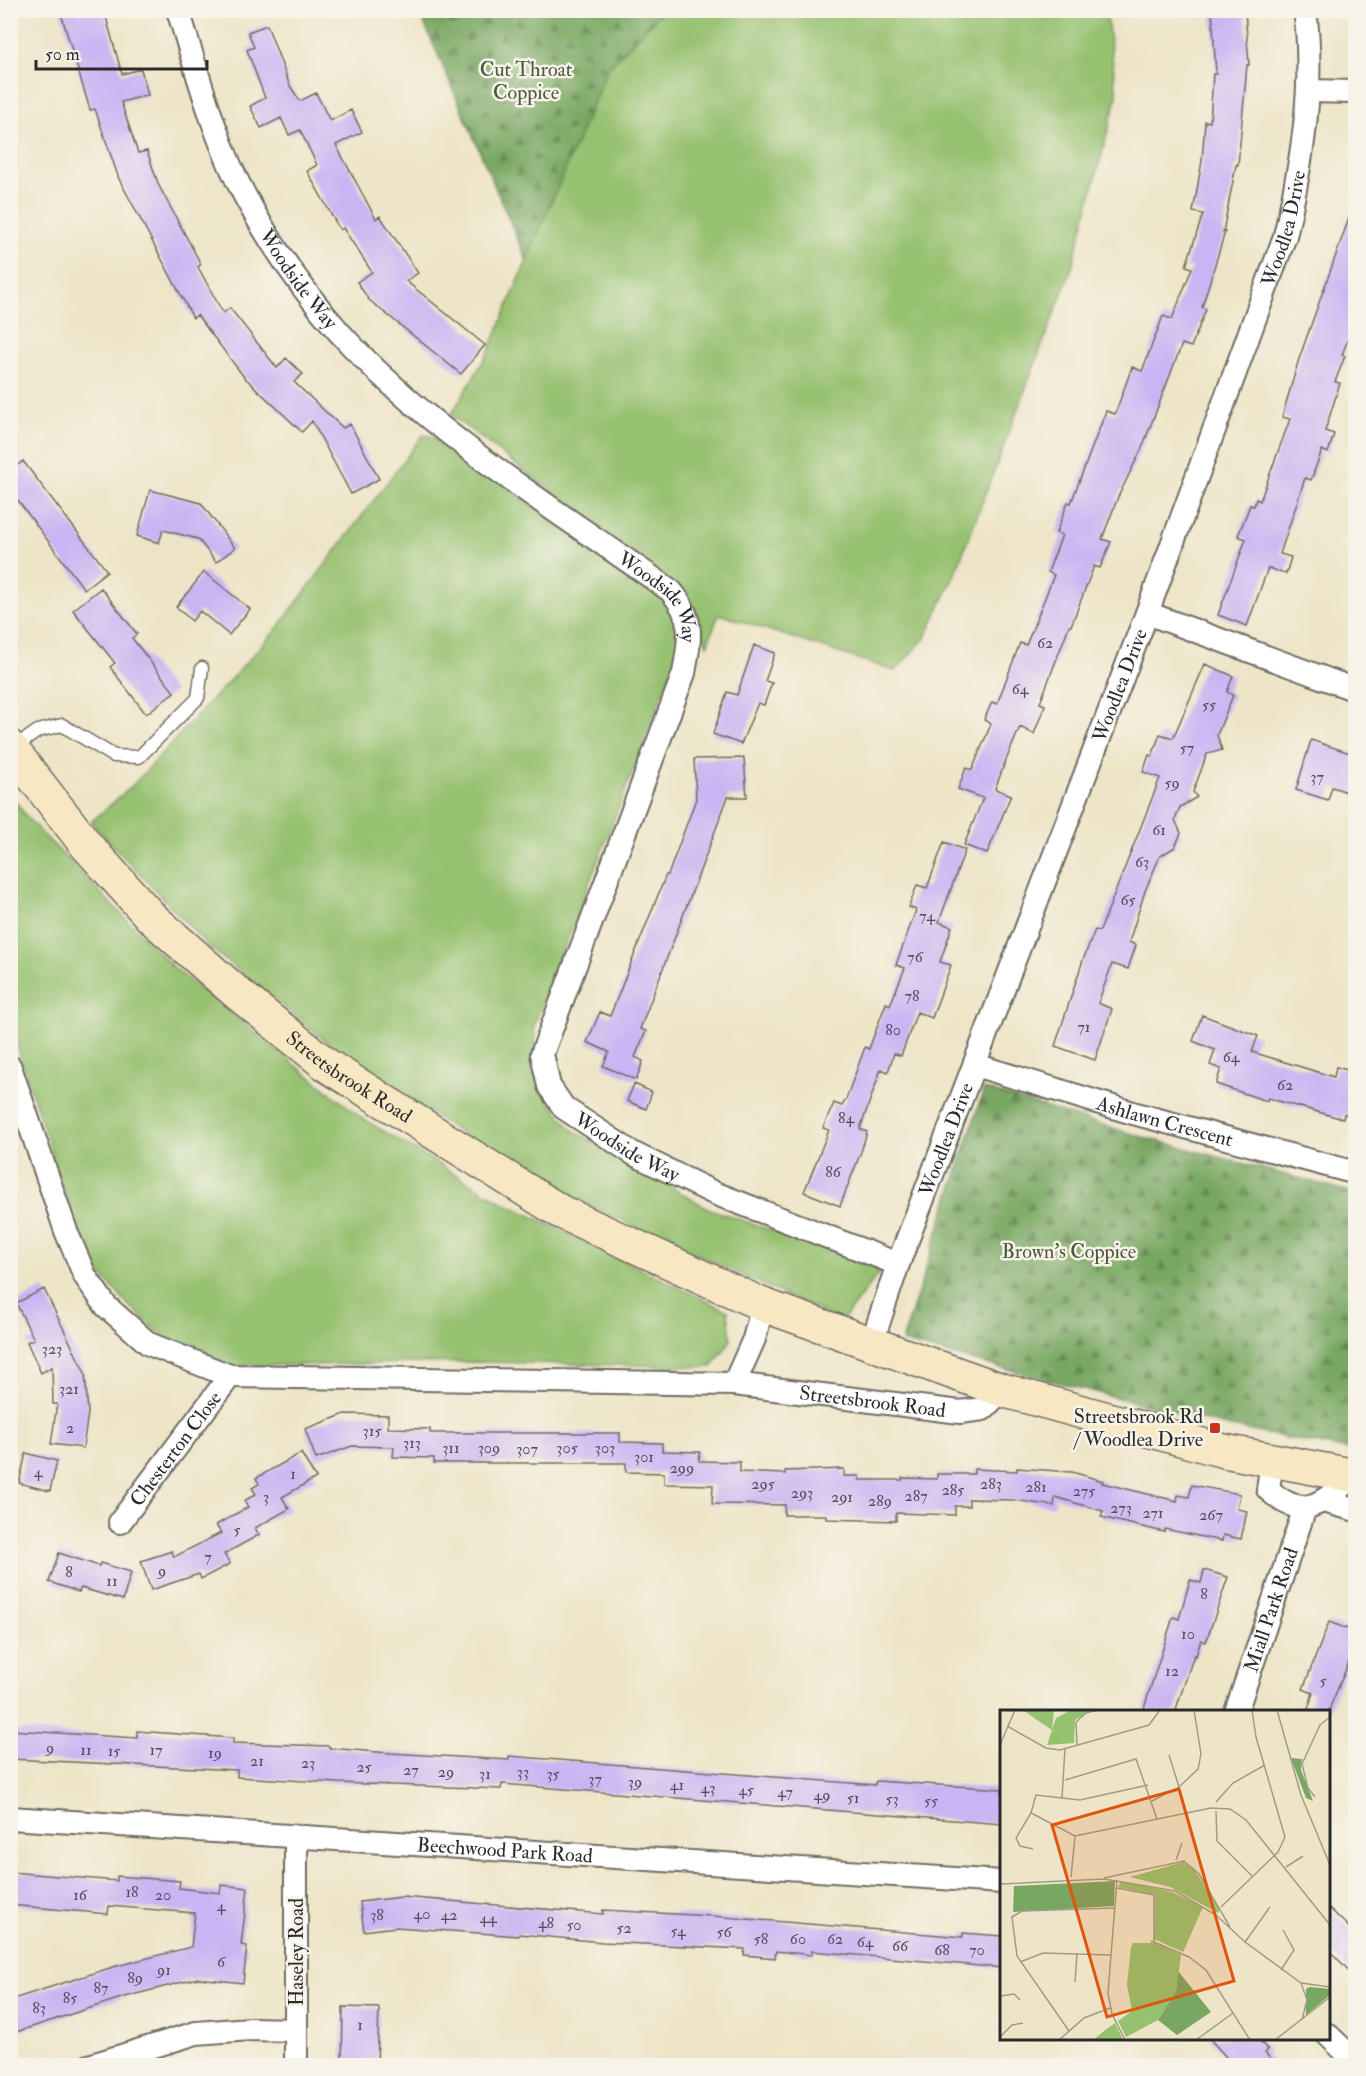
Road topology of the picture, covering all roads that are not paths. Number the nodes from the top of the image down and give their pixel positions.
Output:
1 (178, 10) edge
2 (1305, 10) edge
3 (1308, 91) junction
4 (1356, 92) edge
5 (1147, 613) junction
6 (202, 668) dead end
7 (1356, 690) edge
8 (11, 748) edge
9 (975, 1065) junction
10 (10, 1067) edge
11 (1356, 1173) edge
12 (898, 1264) junction
13 (763, 1305) junction
14 (871, 1346) junction
15 (230, 1376) junction
16 (734, 1384) junction
17 (1002, 1390) junction
18 (1272, 1461) junction
19 (1354, 1476) edge
20 (1314, 1505) junction
21 (1356, 1510) edge
22 (120, 1522) dead end
23 (1237, 1710) edge
24 (10, 1818) edge
25 (296, 1838) junction
26 (1000, 1882) edge
27 (296, 2030) junction
28 (1330, 2036) edge
29 (1356, 2062) edge
30 (90, 2066) edge
31 (296, 2066) edge

1 - 12 street, Woodside Way
2 - 3 street, Woodlea Drive
3 - 4 street
3 - 5 street, Woodlea Drive
5 - 7 street
5 - 9 street, Woodlea Drive
6 - 8 lane
8 - 13 main road, Streetsbrook Road
9 - 11 street, Ashlawn Crescent
9 - 12 street, Woodlea Drive
10 - 15 street, Streetsbrook Road
12 - 14 street, Woodlea Drive
13 - 14 main road, Streetsbrook Road
13 - 16 street
14 - 17 main road, Streetsbrook Road
15 - 16 street, Streetsbrook Road
15 - 22 street, Chesterton Close
16 - 17 street, Streetsbrook Road
17 - 18 main road, Streetsbrook Road
18 - 19 main road, Streetsbrook Road
18 - 20 street
19 - 20 street
20 - 21 street
20 - 23 street, Miall Park Road
24 - 25 street, Beechwood Park Road
25 - 26 street, Beechwood Park Road
25 - 27 street, Haseley Road
27 - 30 street
27 - 31 street, Haseley Road
28 - 29 street

